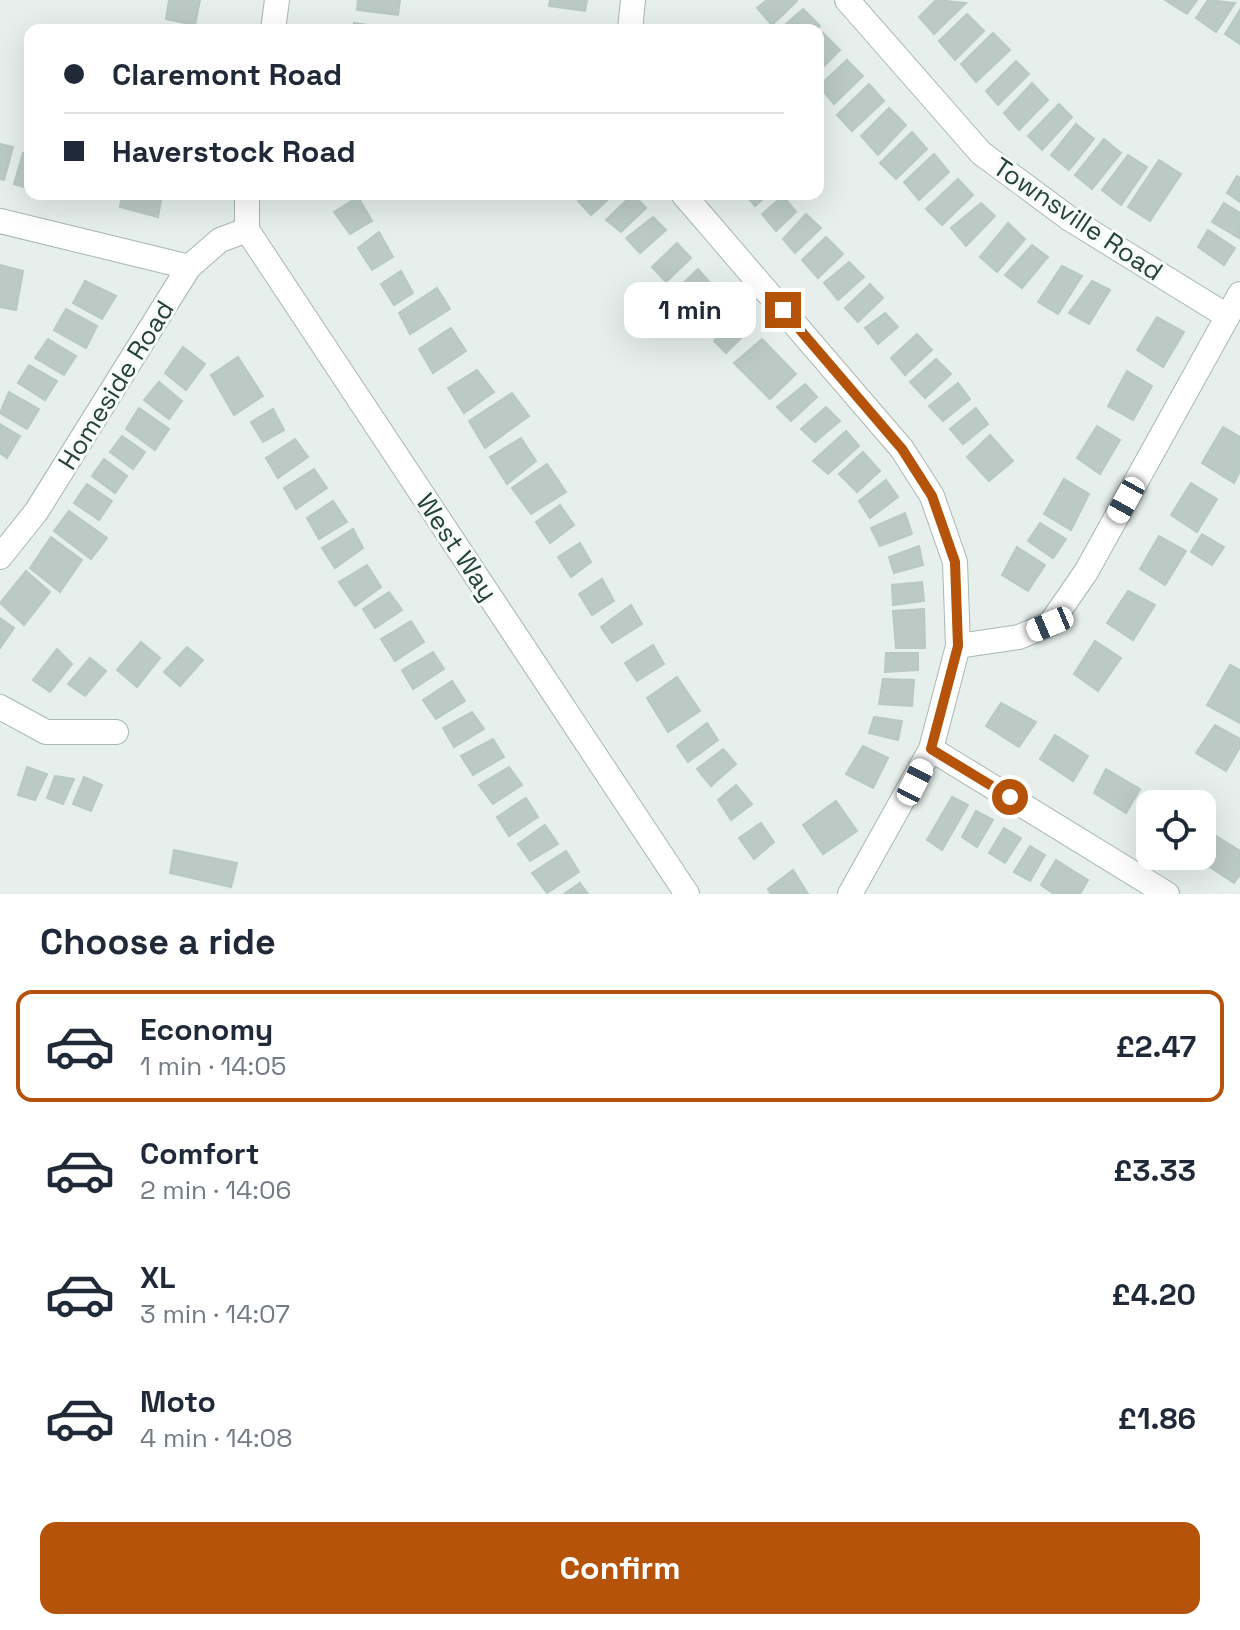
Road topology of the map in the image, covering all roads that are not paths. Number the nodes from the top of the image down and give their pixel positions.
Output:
1 (277, 0) edge
2 (633, 0) edge
3 (847, 0) edge
4 (274, 24) edge
5 (631, 24) edge
6 (247, 200) edge
7 (688, 200) edge
8 (0, 221) edge
9 (247, 230) junction
10 (189, 267) junction
11 (1240, 294) edge
12 (1227, 316) junction
13 (0, 557) edge
14 (958, 646) junction
15 (0, 707) edge
16 (116, 732) dead end
17 (931, 749) junction
18 (687, 894) edge
19 (850, 894) edge
20 (1167, 894) edge

1 - 4 street
2 - 5 street
3 - 12 street, Townsville Road
6 - 9 street
7 - 14 street
8 - 10 street
9 - 10 street, Homeside Road
9 - 18 street, West Way
10 - 13 street, Homeside Road
11 - 12 street
12 - 14 street
14 - 17 street
15 - 16 street
17 - 19 street
17 - 20 street

